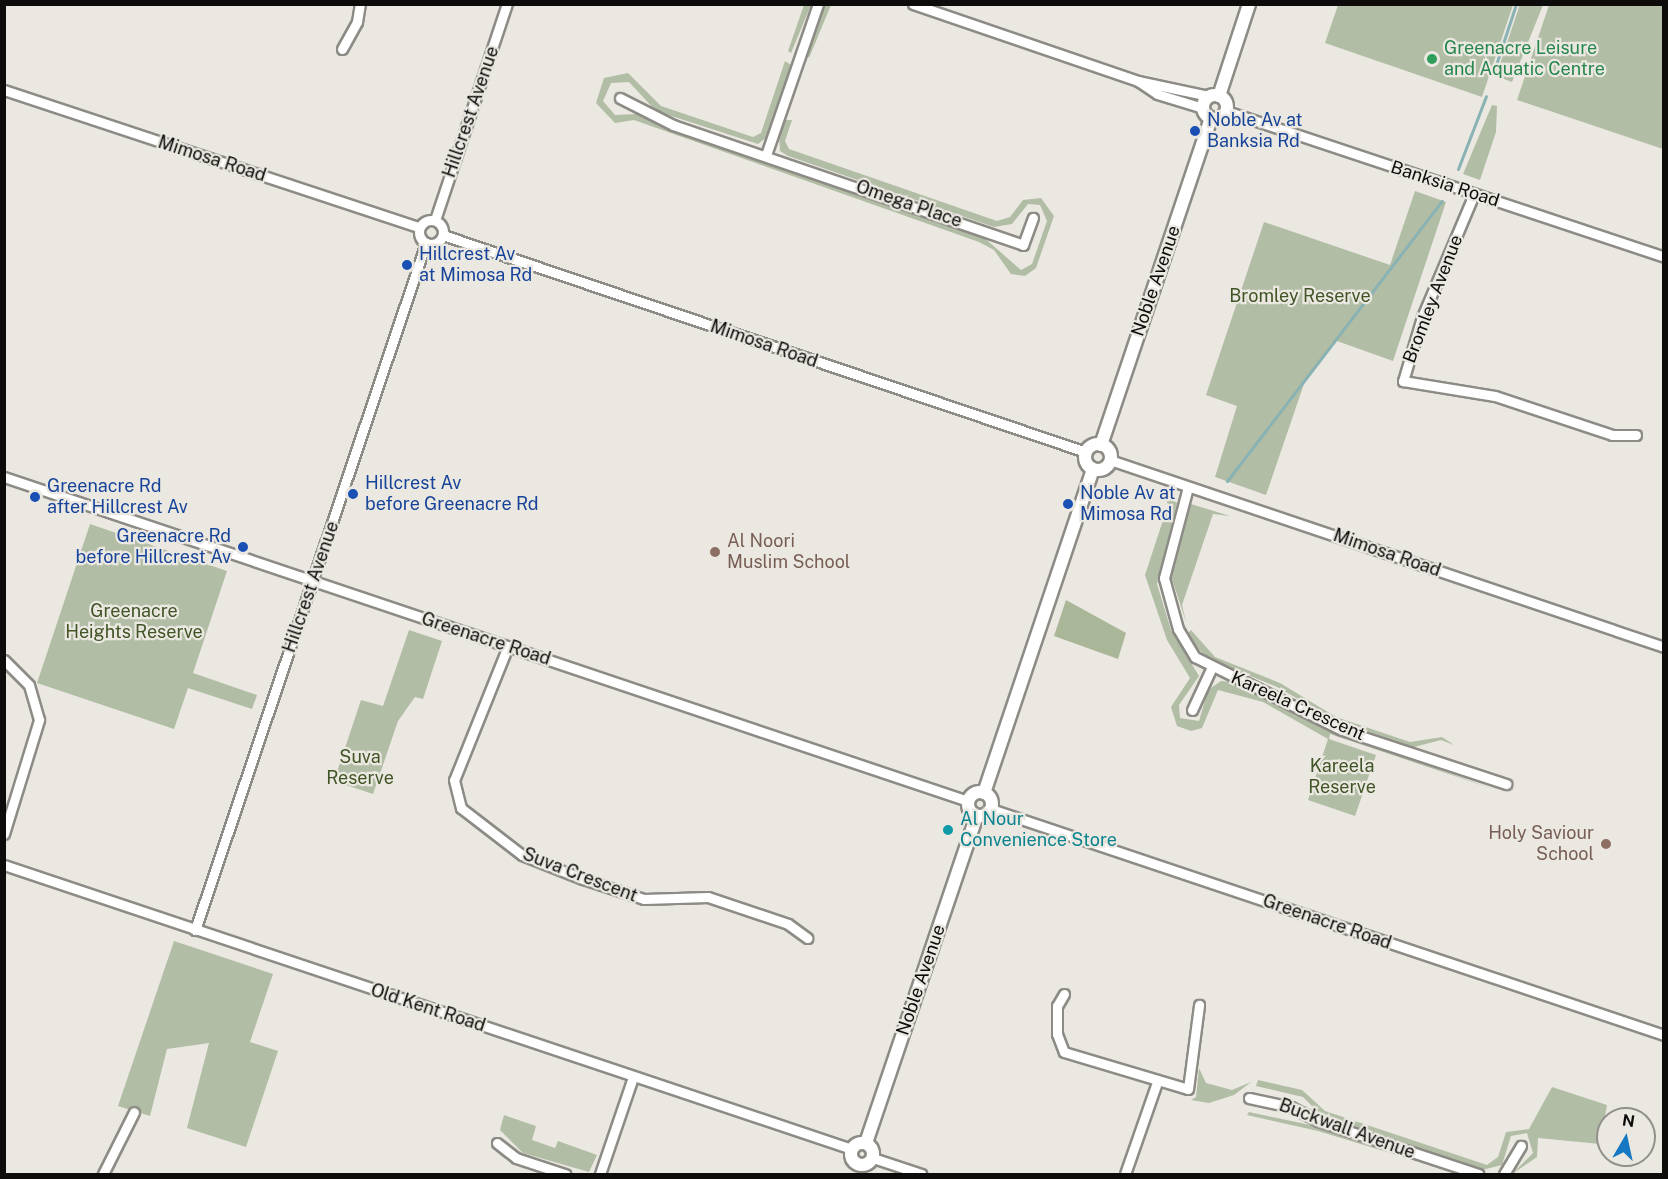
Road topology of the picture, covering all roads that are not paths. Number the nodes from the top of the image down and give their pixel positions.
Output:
1 (360, 4) edge
2 (507, 4) edge
3 (818, 4) edge
4 (913, 4) edge
5 (1249, 4) edge
6 (342, 48) dead end
7 (1138, 81) junction
8 (4, 90) edge
9 (1214, 96) junction
10 (620, 98) dead end
11 (1226, 111) junction
12 (1207, 113) junction
13 (766, 155) junction
14 (1474, 194) junction
15 (1033, 218) dead end
16 (435, 220) junction
17 (419, 227) junction
18 (443, 235) junction
19 (426, 243) junction
20 (1664, 257) edge
21 (1636, 435) dead end
22 (1101, 445) junction
23 (1086, 452) junction
24 (1110, 460) junction
25 (1093, 469) junction
26 (4, 477) edge
27 (1188, 487) junction
28 (312, 581) junction
29 (508, 646) junction
30 (1664, 646) edge
31 (4, 660) edge
32 (1211, 669) junction
33 (1192, 710) dead end
34 (1506, 784) dead end
35 (984, 793) junction
36 (968, 801) junction
37 (991, 808) junction
38 (976, 816) junction
39 (4, 834) edge
40 (4, 865) edge
41 (195, 930) junction
42 (807, 938) dead end
43 (1064, 994) dead end
44 (1199, 1005) dead end
45 (1664, 1035) edge
46 (633, 1077) junction
47 (1156, 1082) junction
48 (1249, 1098) dead end
49 (134, 1112) dead end
50 (497, 1143) dead end
51 (866, 1143) junction
52 (1521, 1146) dead end
53 (852, 1149) junction
54 (873, 1158) junction
55 (858, 1170) edge
56 (103, 1174) edge
57 (565, 1174) edge
58 (600, 1174) edge
59 (921, 1174) edge
60 (1125, 1174) edge
61 (1478, 1174) edge
62 (1504, 1174) edge

1 - 6 street
2 - 16 street, Hillcrest Avenue
3 - 13 street
4 - 7 street
5 - 9 street
7 - 9 street
7 - 12 street
8 - 17 street, Mimosa Road
9 - 11 street
9 - 12 street, Noble Avenue
10 - 13 street, Omega Place
11 - 12 street
11 - 14 street, Banksia Road
12 - 22 street, Noble Avenue
13 - 15 street, Omega Place
14 - 20 street, Banksia Road
14 - 21 street, Bromley Avenue
16 - 17 street
16 - 18 street
17 - 19 street
18 - 19 street
18 - 23 street, Mimosa Road
19 - 28 street, Hillcrest Avenue
22 - 23 street
22 - 24 street
23 - 25 street
24 - 25 street
24 - 27 street, Mimosa Road
25 - 35 street
26 - 28 street, Greenacre Road
27 - 30 street, Mimosa Road
27 - 32 street, Kareela Crescent
28 - 29 street, Greenacre Road
28 - 41 street, Hillcrest Avenue
29 - 36 street, Greenacre Road
29 - 42 street, Suva Crescent
31 - 39 street
32 - 33 street
32 - 34 street, Kareela Crescent
35 - 36 street
35 - 37 street
36 - 38 street
37 - 38 street
37 - 45 street, Greenacre Road
38 - 51 street, Noble Avenue
40 - 41 street, Old Kent Road
41 - 46 street, Old Kent Road
43 - 47 street
44 - 47 street
46 - 53 street, Old Kent Road
46 - 58 street
47 - 60 street
48 - 61 street, Buckwall Avenue
49 - 56 street
50 - 57 street
51 - 53 street
51 - 54 street
52 - 62 street
53 - 55 street
54 - 55 street
54 - 59 street

